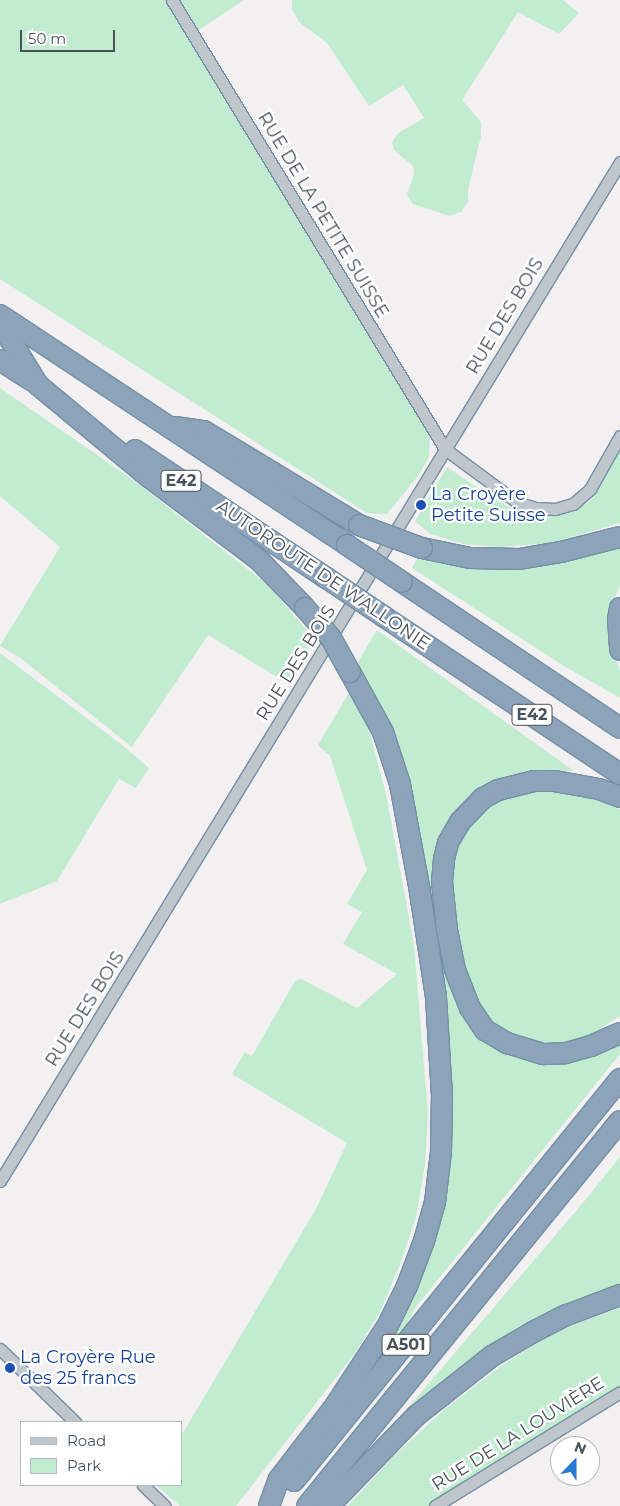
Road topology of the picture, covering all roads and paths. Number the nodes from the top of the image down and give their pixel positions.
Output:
1 (172, 0) edge
2 (620, 162) edge
3 (0, 315) edge
4 (0, 323) edge
5 (0, 360) edge
6 (38, 385) junction
7 (169, 426) junction
8 (620, 436) edge
9 (445, 449) junction
10 (620, 537) edge
11 (620, 608) edge
12 (620, 650) edge
13 (620, 728) edge
14 (620, 774) edge
15 (620, 797) edge
16 (620, 1034) edge
17 (620, 1079) edge
18 (620, 1121) edge
19 (0, 1181) edge
20 (620, 1295) edge
21 (0, 1349) edge
22 (620, 1392) edge
23 (74, 1421) edge
24 (144, 1486) edge
25 (164, 1506) edge
26 (268, 1506) edge
27 (274, 1506) edge
28 (307, 1506) edge
29 (329, 1506) edge
30 (435, 1506) edge

1 - 9 street, RUE DE LA PETITE SUISSE
2 - 9 street, RUE DES BOIS
3 - 7 highway, E42
4 - 6 highway
5 - 6 highway, AUTOROUTE DE WALLONIE / E42
6 - 14 highway, AUTOROUTE DE WALLONIE / E42, bridge
6 - 26 highway, bridge
7 - 10 highway, bridge
7 - 13 highway, E42, bridge
8 - 9 street
9 - 19 street, RUE DES BOIS
11 - 12 highway
15 - 16 highway
17 - 27 highway, A501
18 - 28 highway, A501
20 - 29 highway
21 - 23 street
22 - 30 street, RUE DE LA LOUVIÈRE
24 - 25 street

